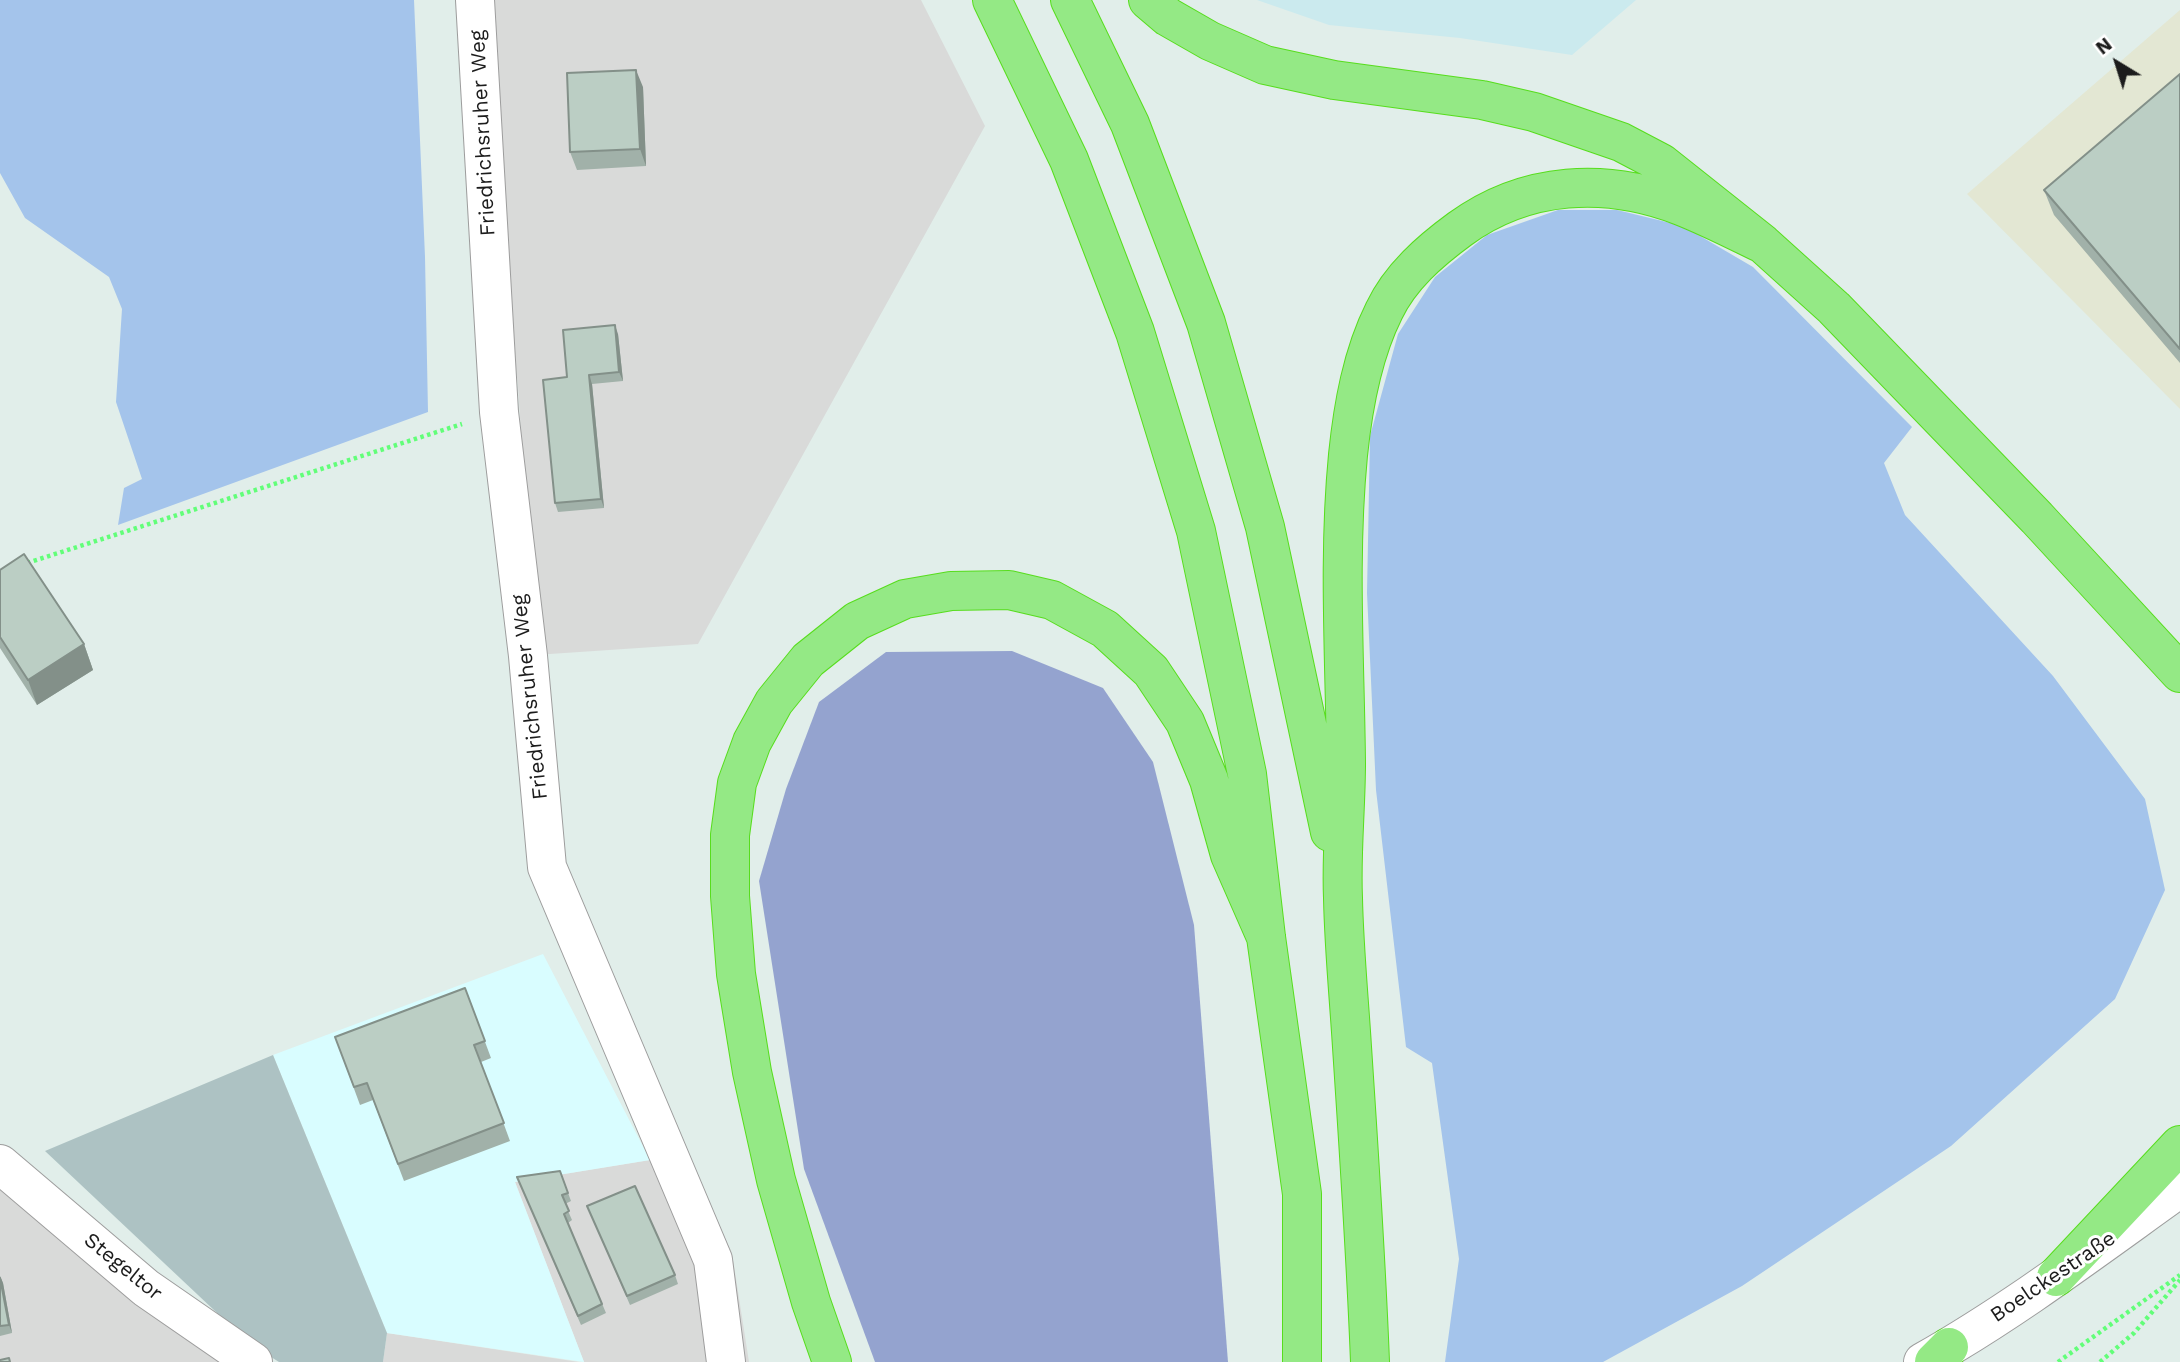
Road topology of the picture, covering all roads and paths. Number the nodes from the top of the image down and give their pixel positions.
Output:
1 (475, 0) edge
2 (992, 0) edge
3 (1070, 0) edge
4 (1148, 0) edge
5 (1763, 244) junction
6 (499, 412) junction
7 (20, 566) edge
8 (2180, 673) edge
9 (1343, 896) junction
10 (1266, 937) junction
11 (2180, 1145) edge
12 (0, 1164) edge
13 (2180, 1188) edge
14 (2056, 1277) junction
15 (2180, 1277) edge
16 (1935, 1357) edge
17 (253, 1362) edge
18 (726, 1362) edge
19 (832, 1362) edge
20 (1302, 1362) edge
21 (1370, 1362) edge
22 (2058, 1362) edge
23 (2100, 1362) edge

1 - 6 street, Friedrichsruher Weg
2 - 10 highway
3 - 9 highway
4 - 5 highway
5 - 8 highway
5 - 9 highway
6 - 7 path
6 - 18 street, Friedrichsruher Weg
9 - 21 highway
10 - 19 highway
10 - 20 highway
11 - 14 highway
12 - 17 street, Stegeltor
13 - 14 street, Boelckestraße
14 - 16 street, Boelckestraße
15 - 22 path
15 - 23 path

